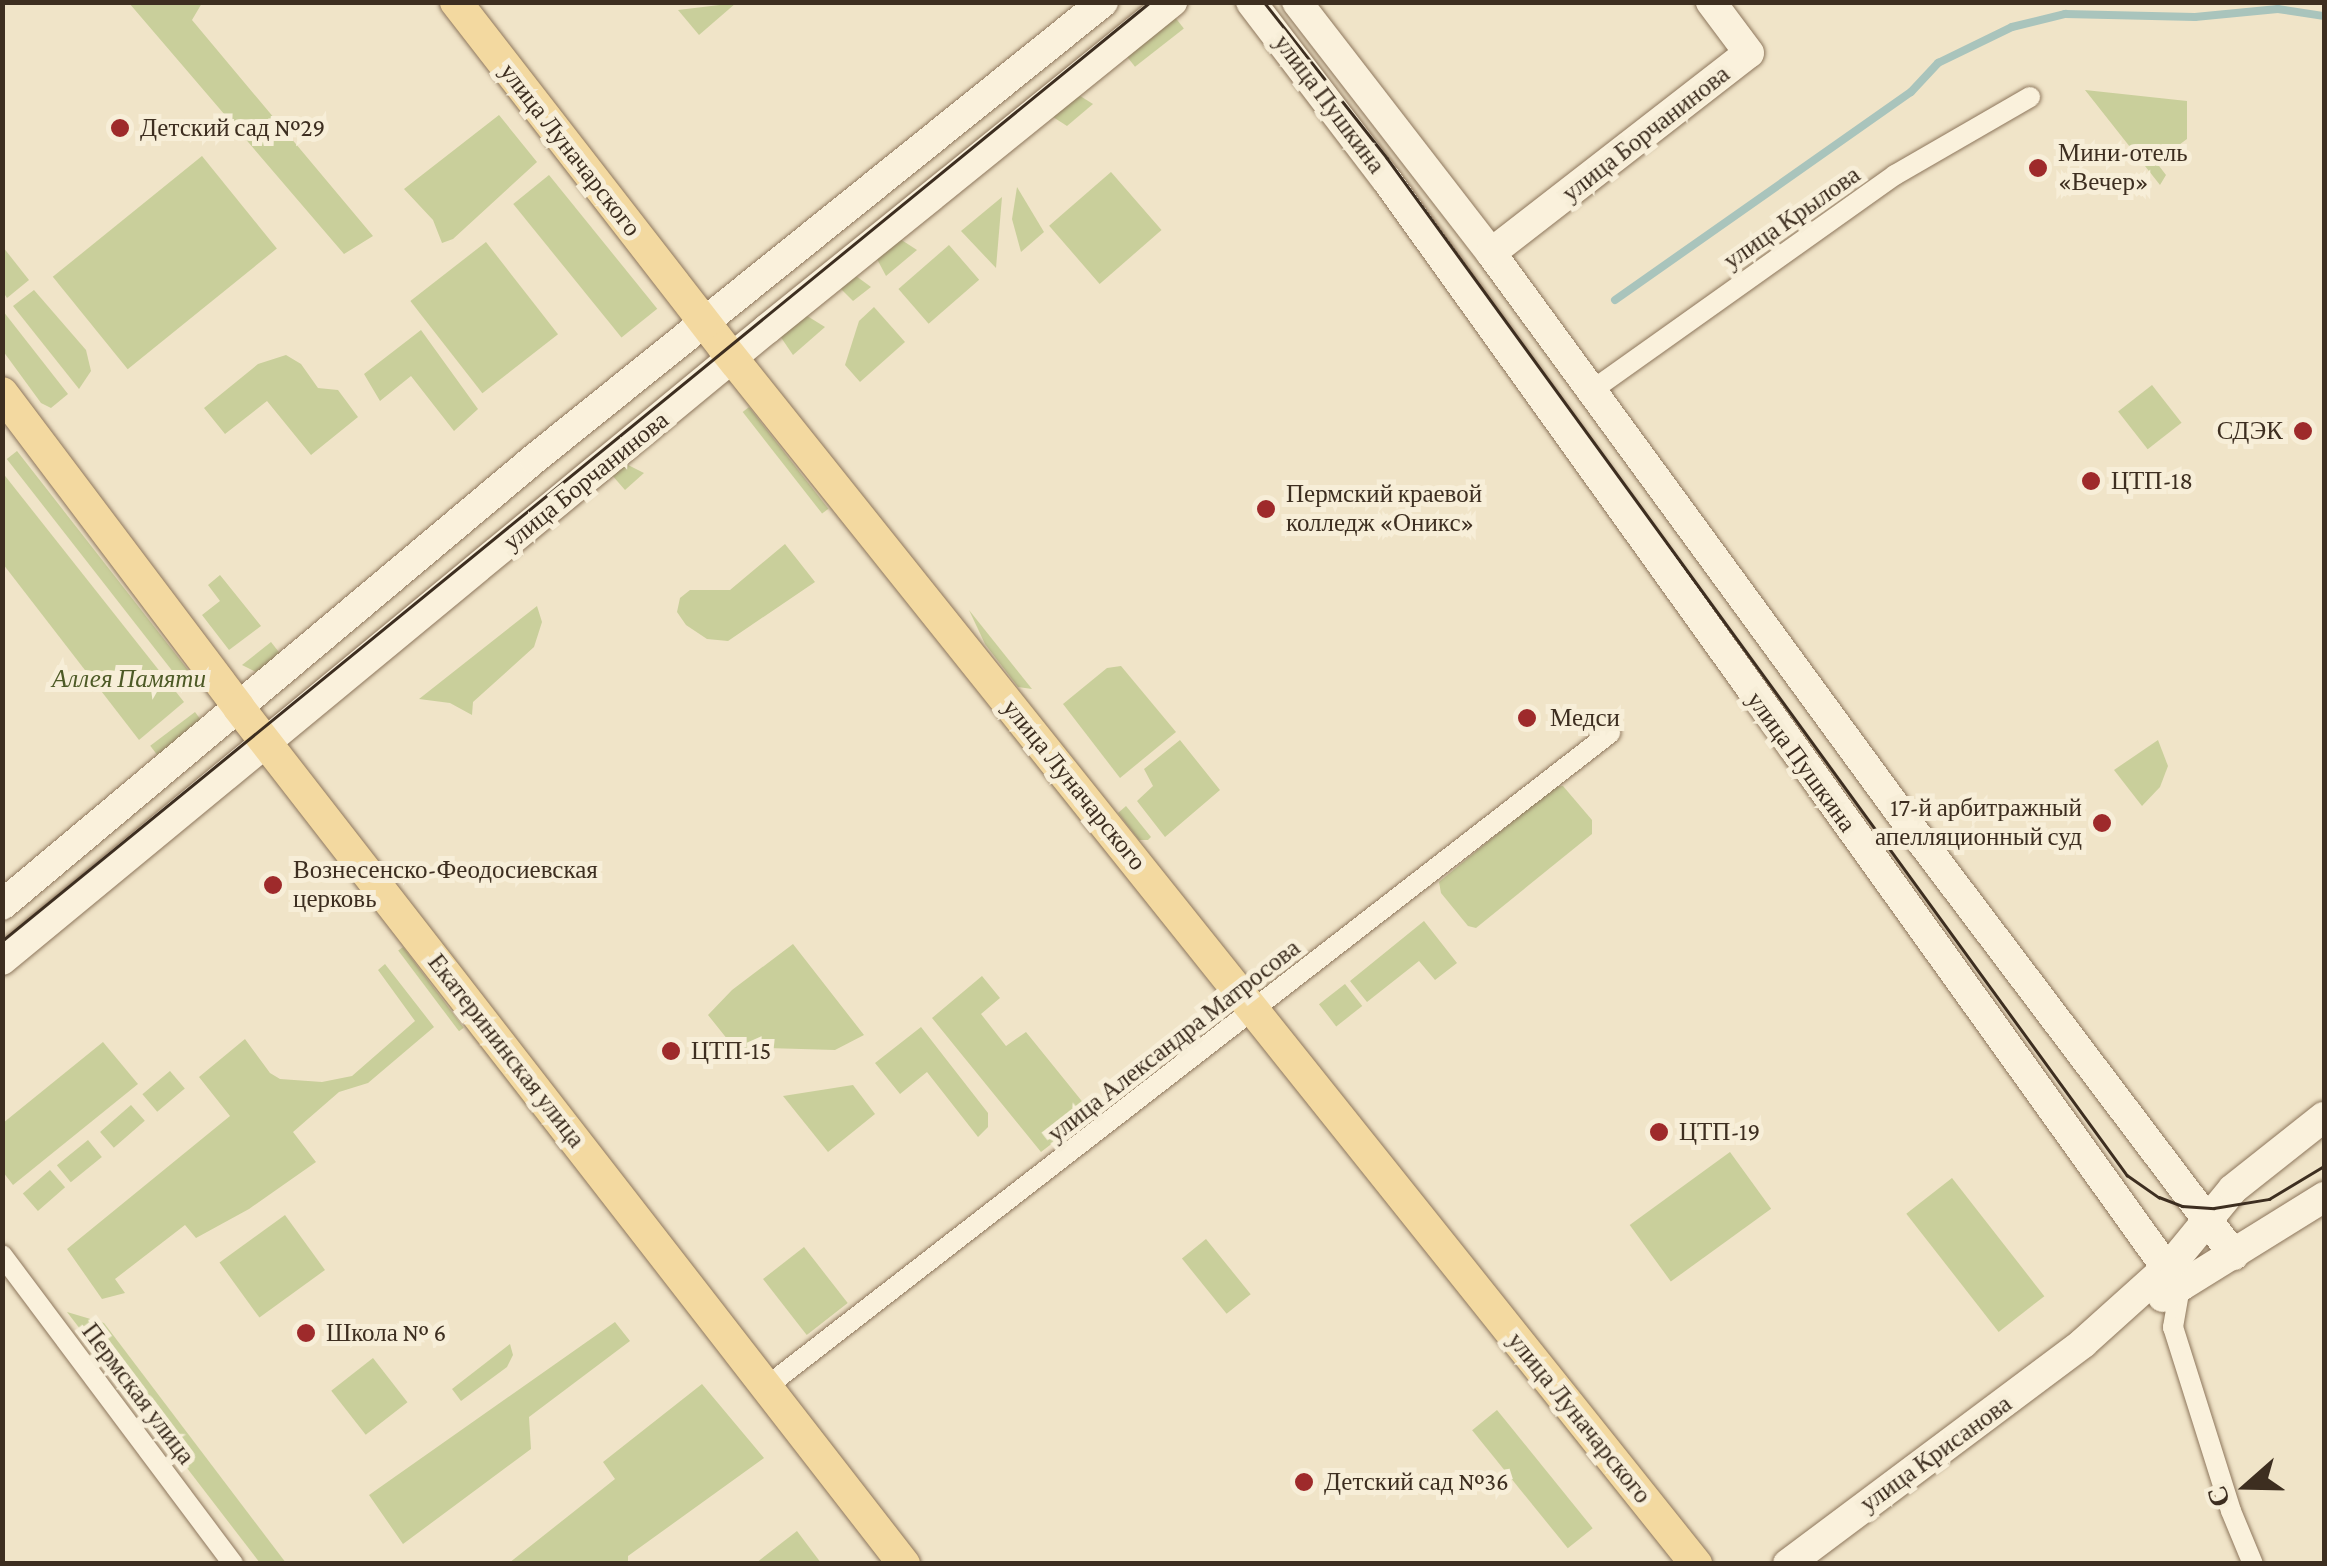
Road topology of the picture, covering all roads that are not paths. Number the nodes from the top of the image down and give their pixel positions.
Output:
1 (456, 2) edge
2 (1103, 2) edge
3 (1297, 2) edge
4 (1711, 2) edge
5 (1172, 3) edge
6 (1250, 3) edge
7 (2030, 97) dead end
8 (1491, 252) junction
9 (706, 324) junction
10 (734, 360) junction
11 (1590, 391) junction
12 (2, 393) edge
13 (239, 708) junction
14 (1610, 733) dead end
15 (266, 743) junction
16 (2, 904) edge
17 (2, 960) edge
18 (1254, 1009) junction
19 (2315, 1125) edge
20 (2324, 1197) edge
21 (2207, 1218) junction
22 (2, 1255) edge
23 (2234, 1255) junction
24 (2173, 1278) junction
25 (766, 1386) junction
26 (234, 1564) edge
27 (904, 1564) edge
28 (1696, 1564) edge
29 (1788, 1564) edge
30 (2252, 1564) edge

1 - 9 main road, улица Луначарского
2 - 9 main road, улица Борчанинова
3 - 8 main road, улица Пушкина
4 - 8 main road, улица Борчанинова
5 - 10 main road, улица Борчанинова
6 - 24 main road, улица Пушкина
7 - 11 street, улица Крылова
8 - 11 main road, улица Пушкина
9 - 10 main road, улица Луначарского
9 - 13 main road, улица Борчанинова
10 - 15 main road, улица Борчанинова
10 - 18 main road, улица Луначарского
11 - 21 main road, улица Пушкина
12 - 13 main road, Екатерининская улица
13 - 15 main road, Екатерининская улица
13 - 16 main road, улица Борчанинова
14 - 18 street, улица Александра Матросова
15 - 17 main road, улица Борчанинова
15 - 25 main road, Екатерининская улица
18 - 25 street, улица Александра Матросова
18 - 28 main road, улица Луначарского
19 - 21 main road, улица Крисанова
20 - 23 main road, улица Крисанова
21 - 23 main road, улица Пушкина
21 - 24 main road, улица Крисанова
22 - 26 street, Пермская улица
23 - 24 main road, улица Крисанова
24 - 29 main road, улица Крисанова
24 - 30 street
25 - 27 main road, Екатерининская улица

